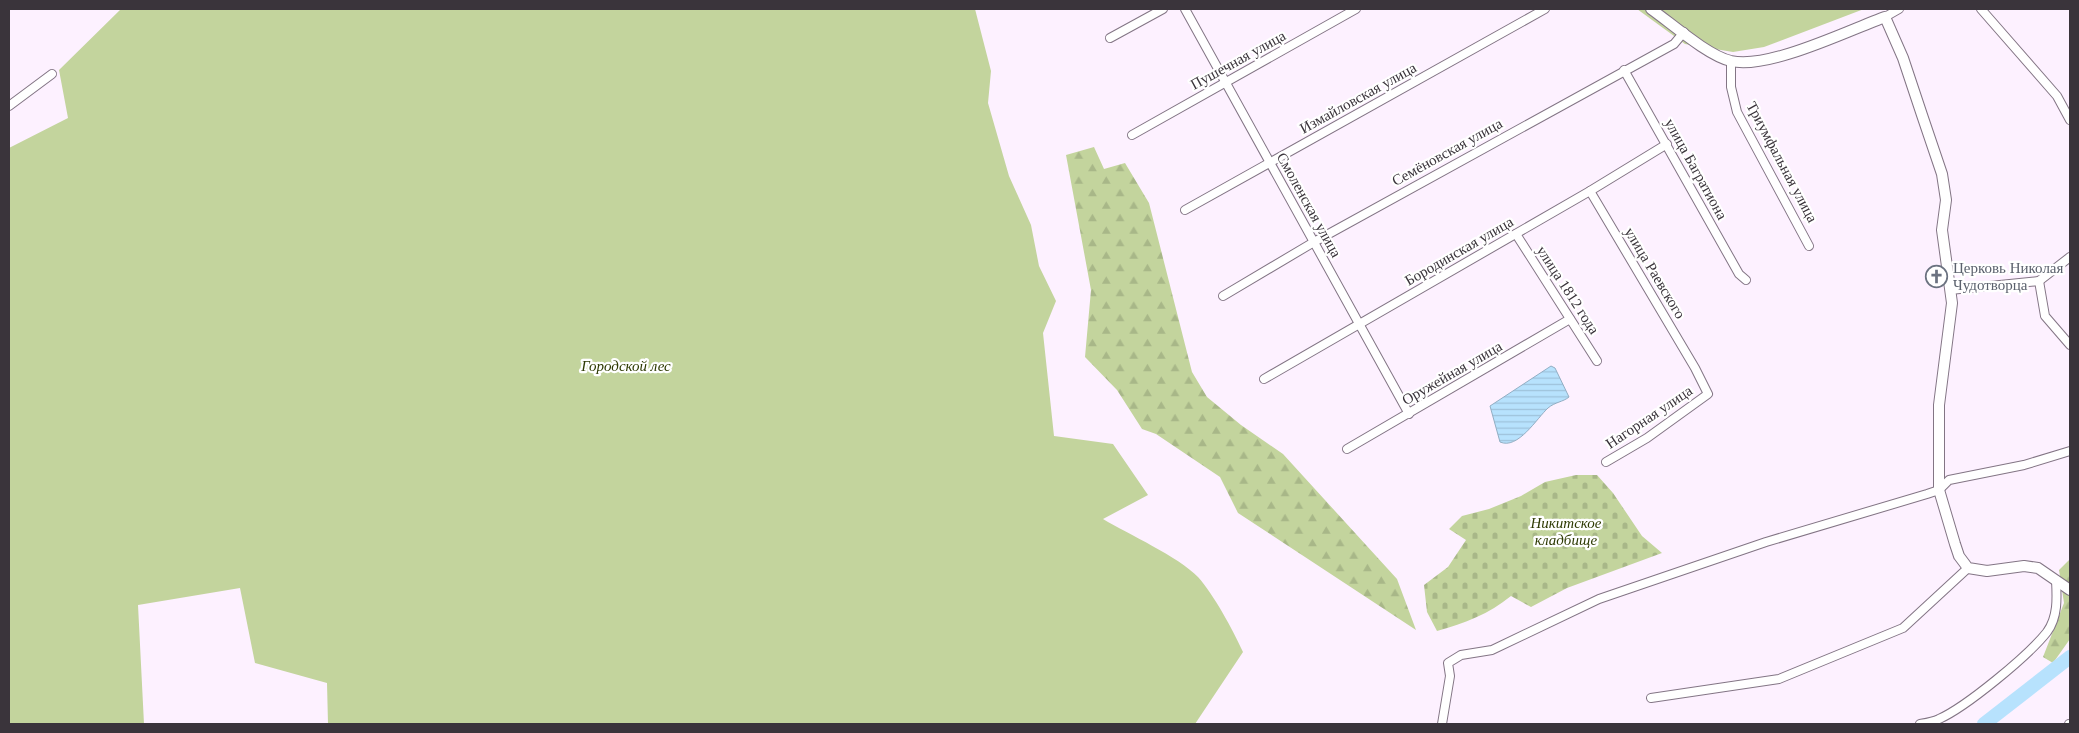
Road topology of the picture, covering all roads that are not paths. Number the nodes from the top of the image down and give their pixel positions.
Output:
1 (1163, 9) edge
2 (1185, 9) edge
3 (1356, 9) edge
4 (1545, 9) edge
5 (1651, 9) edge
6 (1899, 9) edge
7 (1981, 9) edge
8 (1885, 17) junction
9 (1684, 32) junction
10 (1110, 38) dead end
11 (1731, 61) junction
12 (1624, 70) junction
13 (52, 74) dead end
14 (1226, 83) junction
15 (9, 106) edge
16 (2070, 120) edge
17 (1132, 135) dead end
18 (1667, 144) junction
19 (1270, 163) junction
20 (1590, 191) junction
21 (1185, 210) dead end
22 (1516, 234) junction
23 (1314, 242) junction
24 (1809, 246) dead end
25 (2070, 257) edge
26 (1746, 280) dead end
27 (2039, 281) junction
28 (1950, 290) junction
29 (1223, 296) dead end
30 (1570, 319) junction
31 (1360, 324) junction
32 (2070, 345) edge
33 (1597, 361) dead end
34 (1695, 368) joint
35 (1264, 379) dead end
36 (1409, 414) junction
37 (1347, 450) dead end
38 (2070, 451) edge
39 (1606, 462) dead end
40 (1939, 490) junction
41 (1968, 568) junction
42 (2056, 580) junction
43 (2070, 590) edge
44 (1651, 698) dead end
45 (1442, 724) edge
46 (1920, 724) edge

1 - 10 street
2 - 14 street, Смоленская улица
3 - 14 street, Пушечная улица
4 - 19 street, Измайловская улица
5 - 9 street
6 - 8 street
7 - 16 street
8 - 11 street
8 - 28 street
9 - 11 street
9 - 12 street, Семёновская улица
11 - 24 street, Триумфальная улица
12 - 18 street, улица Багратиона
12 - 23 street, Семёновская улица
13 - 15 street
14 - 17 street, Пушечная улица
14 - 19 street, Смоленская улица
18 - 20 street, Бородинская улица
18 - 26 street, улица Багратиона
19 - 21 street, Измайловская улица
19 - 23 street, Смоленская улица
20 - 22 street, Бородинская улица
20 - 34 street, улица Раевского
22 - 30 street, улица 1812 года
22 - 31 street, Бородинская улица
23 - 29 street, Семёновская улица
23 - 31 street, Смоленская улица
25 - 27 street
27 - 28 street
27 - 32 street
28 - 40 street
30 - 33 street, улица 1812 года
30 - 36 street, Оружейная улица
31 - 35 street, Бородинская улица
31 - 36 street, Смоленская улица
34 - 39 street, Нагорная улица
36 - 37 street, Оружейная улица
38 - 40 street
40 - 41 street
40 - 45 street
41 - 42 street
41 - 44 street
42 - 43 street
42 - 46 street

